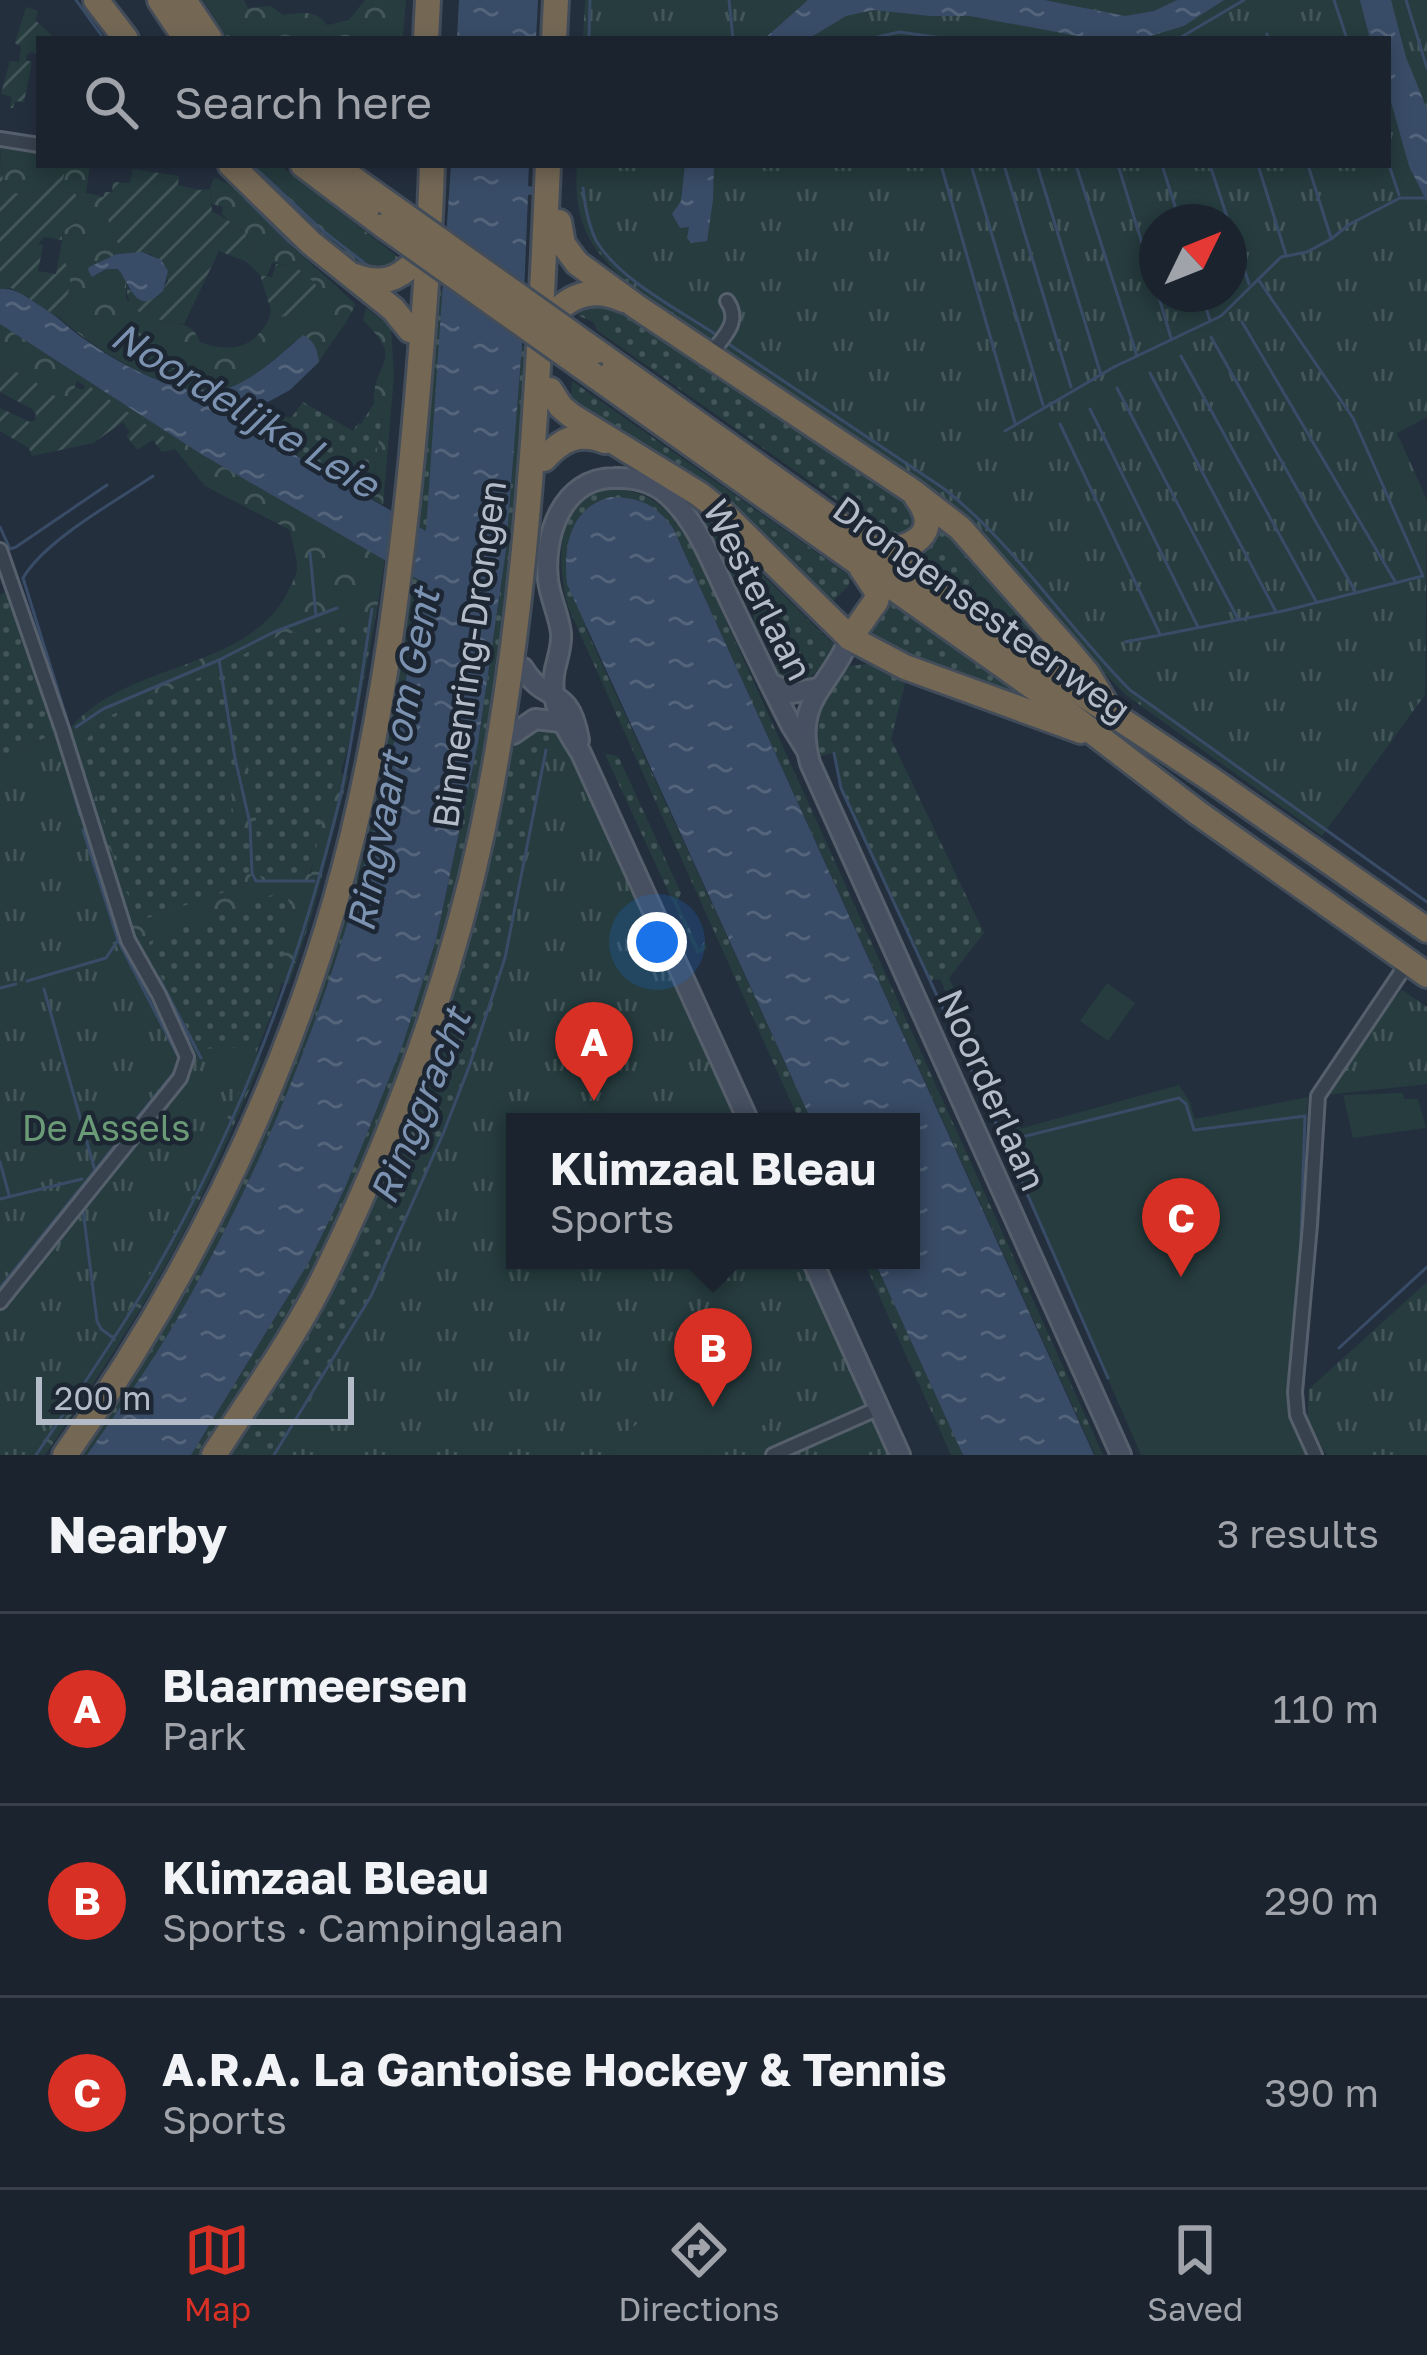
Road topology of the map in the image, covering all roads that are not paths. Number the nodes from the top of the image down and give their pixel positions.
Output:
1 (96, 0) edge
2 (160, 0) edge
3 (184, 0) edge
4 (556, 0) edge
5 (124, 36) edge
6 (184, 36) edge
7 (208, 36) edge
8 (554, 36) edge
9 (0, 139) edge
10 (36, 145) edge
11 (233, 168) edge
12 (308, 168) edge
13 (337, 168) edge
14 (420, 168) edge
15 (432, 168) edge
16 (548, 168) edge
17 (559, 168) edge
18 (385, 214) junction
19 (559, 222) junction
20 (416, 261) junction
21 (353, 275) junction
22 (384, 282) junction
23 (727, 301) dead end
24 (637, 307) junction
25 (394, 309) junction
26 (555, 313) junction
27 (410, 330) junction
28 (714, 350) junction
29 (550, 390) junction
30 (626, 450) junction
31 (544, 459) junction
32 (912, 491) junction
33 (407, 506) junction
34 (0, 550) edge
35 (867, 556) junction
36 (850, 638) junction
37 (523, 668) junction
38 (769, 681) junction
39 (818, 688) junction
40 (553, 694) junction
41 (1113, 715) junction
42 (561, 722) junction
43 (513, 734) junction
44 (1095, 735) junction
45 (807, 751) junction
46 (581, 753) junction
47 (467, 891) junction
48 (1427, 929) edge
49 (1418, 969) edge
50 (745, 1113) edge
51 (816, 1269) edge
52 (0, 1302) edge
53 (879, 1408) junction
54 (65, 1455) edge
55 (214, 1455) edge
56 (773, 1455) edge
57 (900, 1455) edge
58 (1121, 1455) edge
59 (1315, 1455) edge

1 - 5 highway
2 - 6 highway
3 - 7 highway
4 - 8 highway
9 - 10 street
11 - 21 highway
12 - 18 highway
13 - 18 highway
14 - 20 highway
15 - 33 highway
16 - 47 highway, Binnenring-Drongen
17 - 19 highway
18 - 35 highway, Drongensesteenweg, bridge
19 - 24 highway
19 - 26 highway
20 - 22 highway
20 - 27 highway
21 - 22 highway
21 - 25 highway
22 - 25 highway
23 - 28 street
24 - 26 highway
24 - 28 highway
25 - 27 highway
26 - 29 highway
27 - 33 highway
28 - 32 highway
29 - 30 highway
29 - 31 highway
30 - 31 highway
30 - 36 highway
31 - 37 highway
32 - 35 highway
32 - 41 highway
33 - 54 highway
34 - 52 street
35 - 36 highway
35 - 41 highway, Drongensesteenweg
35 - 44 highway, Drongensesteenweg
36 - 39 street
36 - 44 highway
37 - 40 street
37 - 43 highway
38 - 39 street
38 - 40 street, Westerlaan
38 - 45 street, Westerlaan
39 - 45 street
40 - 42 street
40 - 46 street
41 - 48 highway, Drongensesteenweg
42 - 43 street
42 - 46 street
43 - 47 highway
44 - 49 highway, Drongensesteenweg
45 - 58 street, Noorderlaan
46 - 50 street
47 - 55 highway, Binnenring-Drongen
49 - 59 street
51 - 53 street
53 - 56 street
53 - 57 street

